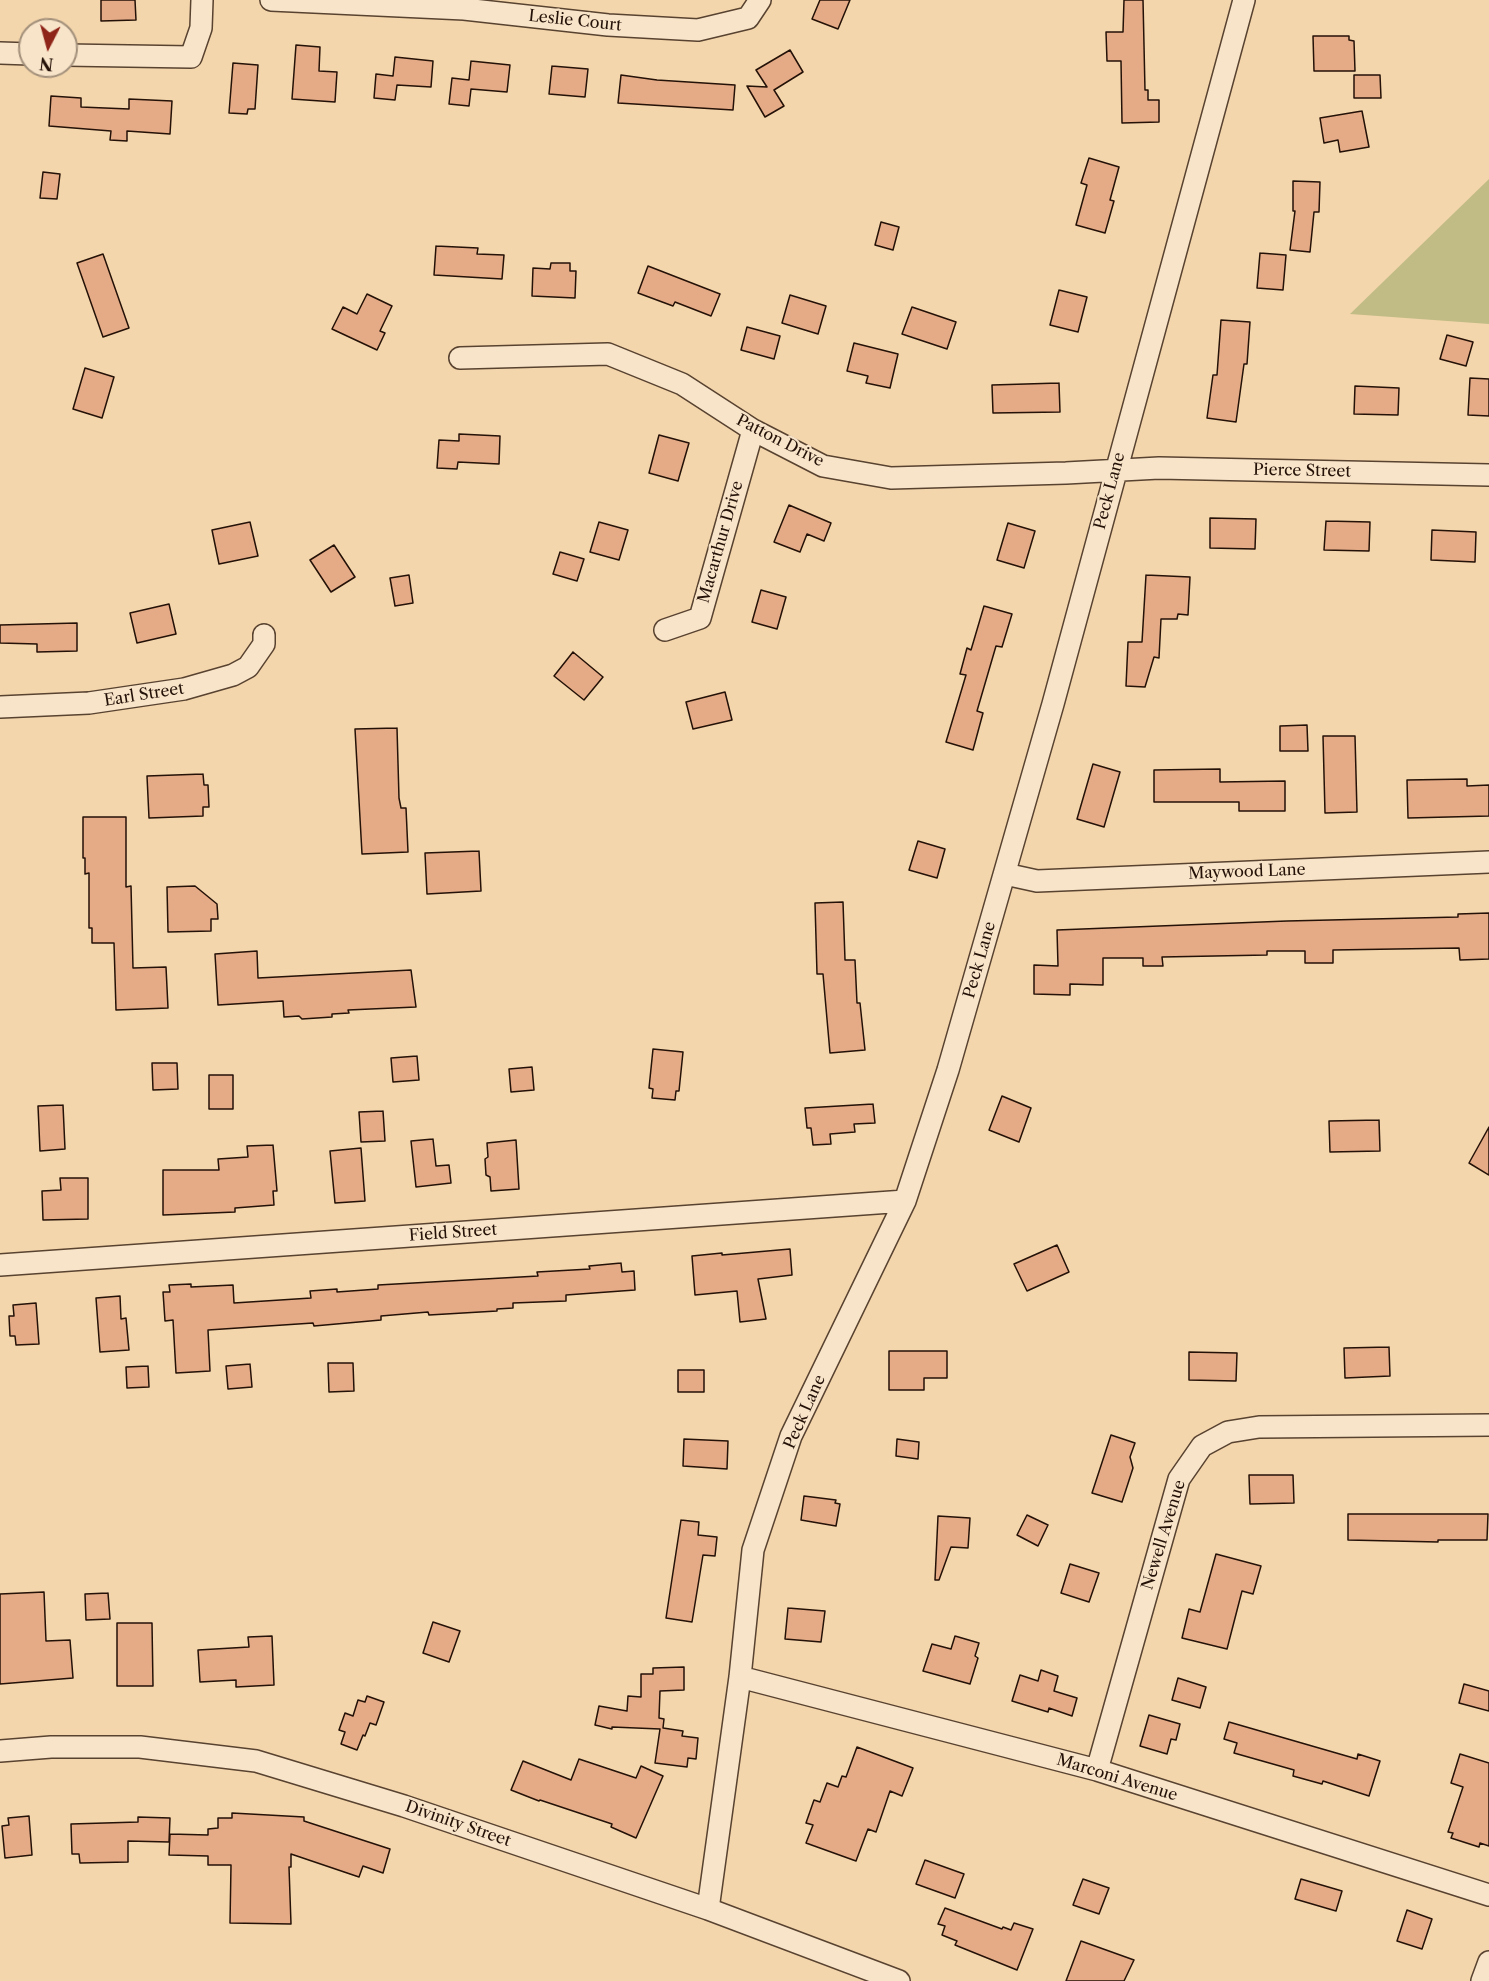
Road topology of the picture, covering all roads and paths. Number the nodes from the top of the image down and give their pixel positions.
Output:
1 (202, 0) edge
2 (271, 0) edge
3 (760, 0) edge
4 (1244, 0) edge
5 (0, 53) edge
6 (18, 54) edge
7 (78, 55) edge
8 (459, 358) dead end
9 (753, 430) junction
10 (1116, 470) junction
11 (1489, 475) edge
12 (664, 630) dead end
13 (264, 635) dead end
14 (0, 707) edge
15 (1489, 862) edge
16 (1005, 874) junction
17 (905, 1201) junction
18 (0, 1265) edge
19 (1489, 1425) edge
20 (740, 1677) junction
21 (0, 1751) edge
22 (1097, 1770) junction
23 (1489, 1895) edge
24 (708, 1909) junction
25 (1489, 1962) edge
26 (899, 1981) edge
27 (1482, 1981) edge

1 - 7 street
2 - 3 street, Leslie Court
4 - 10 street, Peck Lane
5 - 6 street
8 - 9 street, Patton Drive
9 - 10 street, Patton Drive
9 - 12 street, Macarthur Drive
10 - 11 street, Pierce Street
10 - 16 street, Peck Lane
13 - 14 street, Earl Street
15 - 16 street, Maywood Lane
16 - 17 street, Peck Lane
17 - 18 street, Field Street
17 - 20 street, Peck Lane
19 - 22 street, Newell Avenue
20 - 22 street, Marconi Avenue
20 - 24 street, Peck Lane
21 - 24 street, Divinity Street
22 - 23 street, Marconi Avenue
24 - 26 street, Divinity Street
25 - 27 street

